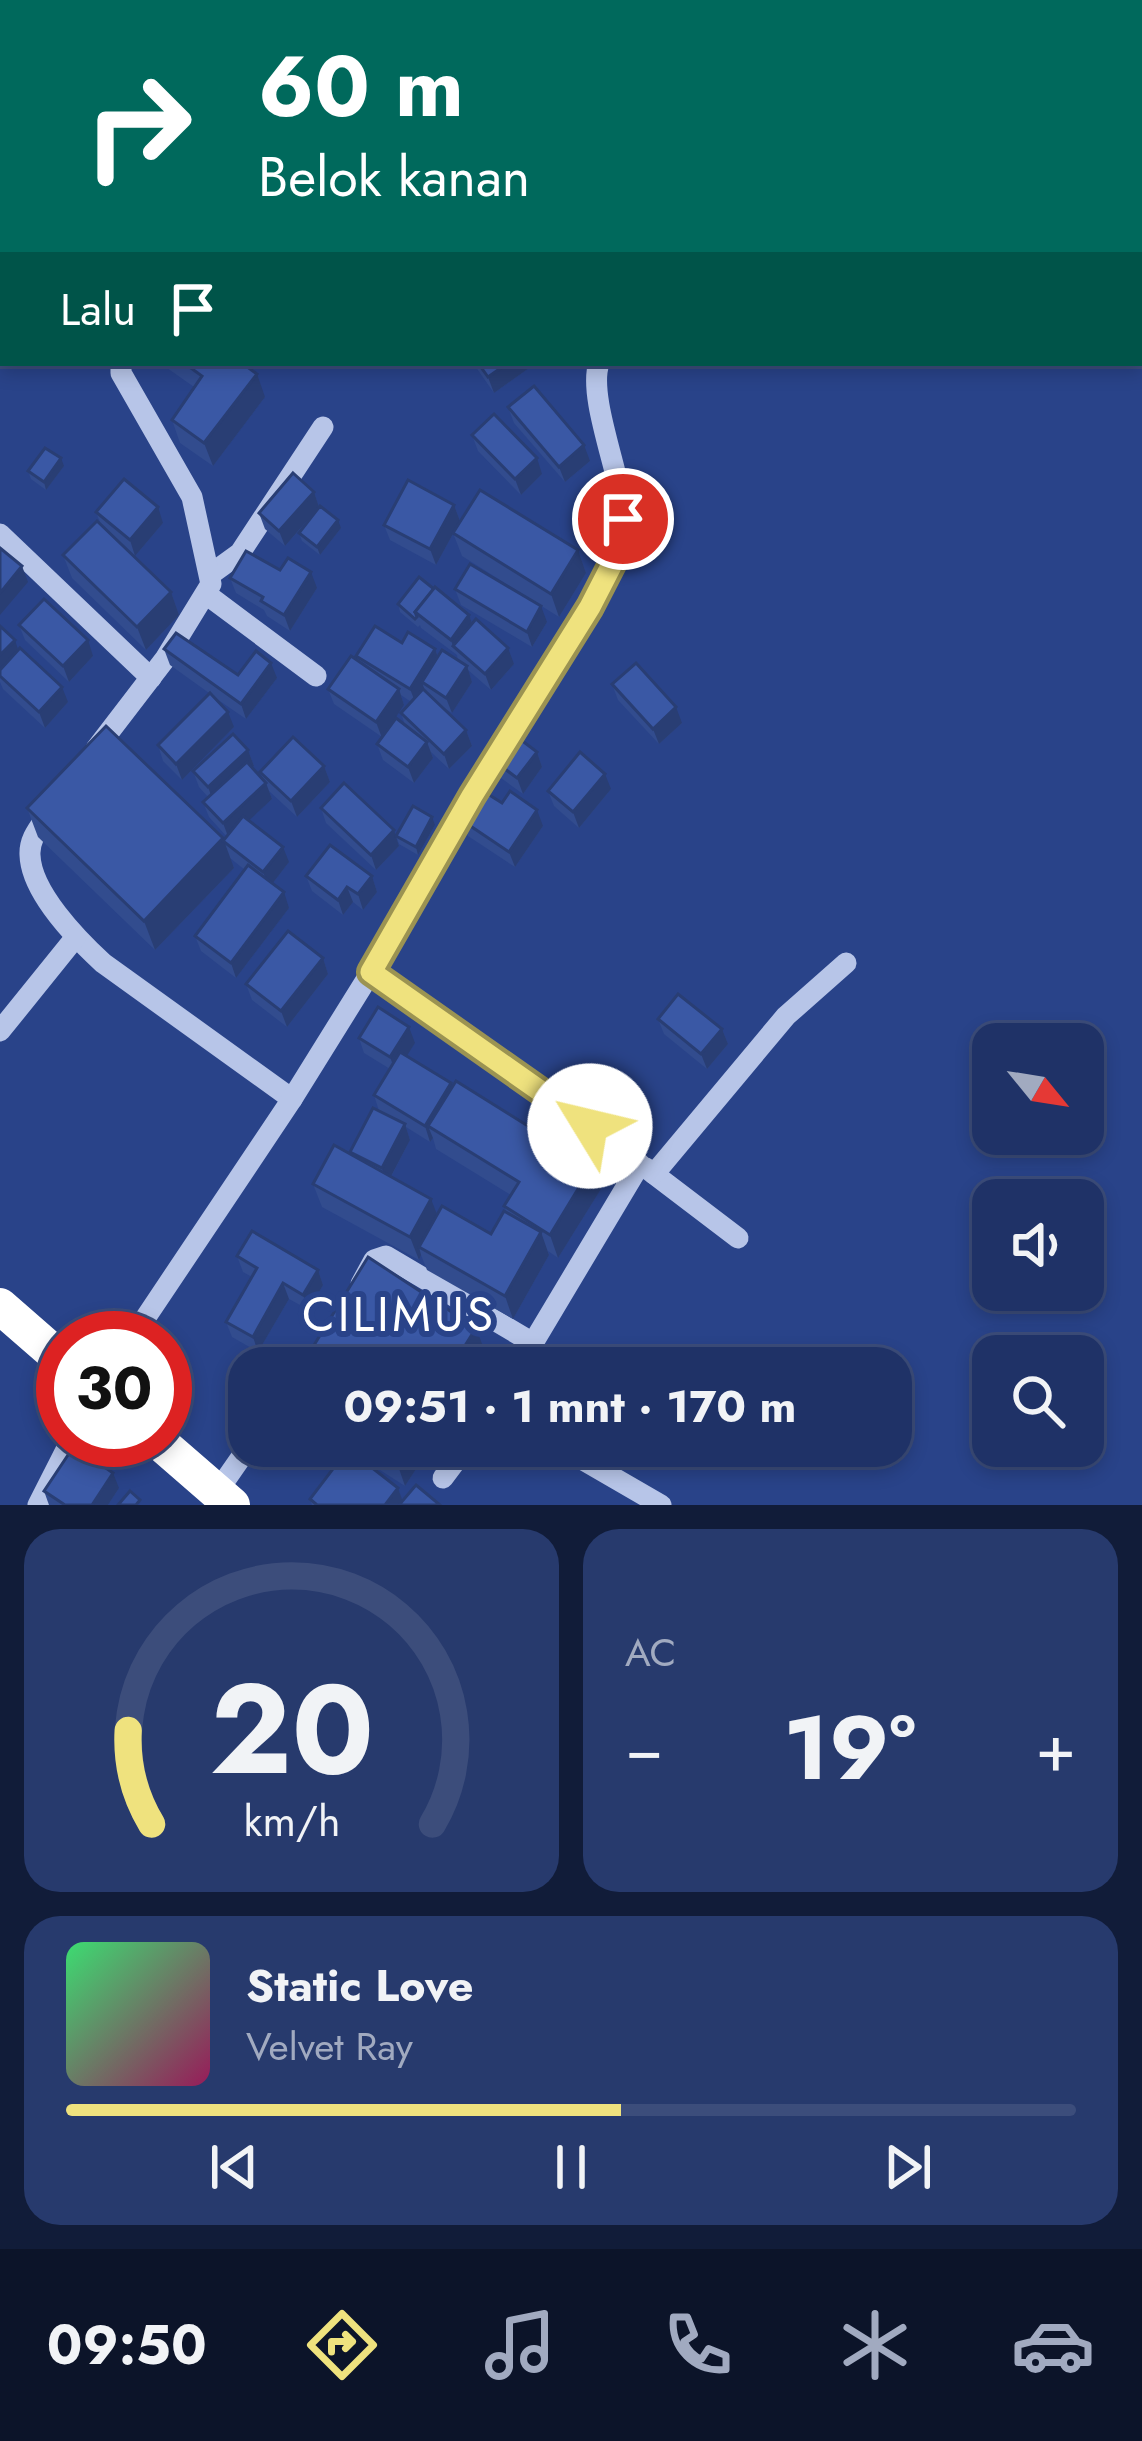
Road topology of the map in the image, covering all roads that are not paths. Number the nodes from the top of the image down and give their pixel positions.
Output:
1 (121, 366) edge
2 (599, 366) edge
3 (323, 427) dead end
4 (0, 534) edge
5 (208, 584) junction
6 (316, 676) dead end
7 (151, 678) junction
8 (75, 938) junction
9 (846, 963) dead end
10 (371, 972) junction
11 (0, 1031) edge
12 (292, 1099) junction
13 (647, 1169) junction
14 (738, 1238) dead end
15 (351, 1302) edge
16 (0, 1306) edge
17 (150, 1311) edge
18 (36, 1337) edge
19 (533, 1342) junction
20 (530, 1347) edge
21 (57, 1467) edge
22 (188, 1467) edge
23 (239, 1467) edge
24 (451, 1467) edge
25 (595, 1467) edge
26 (443, 1478) dead end
27 (225, 1499) edge
28 (38, 1505) edge
29 (661, 1505) edge

1 - 5 street
2 - 10 street
3 - 5 street
4 - 7 street
5 - 6 street
5 - 7 street
7 - 8 street
8 - 11 street
8 - 12 street
9 - 13 street
10 - 12 street
10 - 13 street
12 - 17 street
13 - 14 street
13 - 19 street
15 - 19 street
16 - 18 highway
19 - 20 street
21 - 28 street
22 - 27 highway
23 - 27 street
24 - 26 street
25 - 29 street

